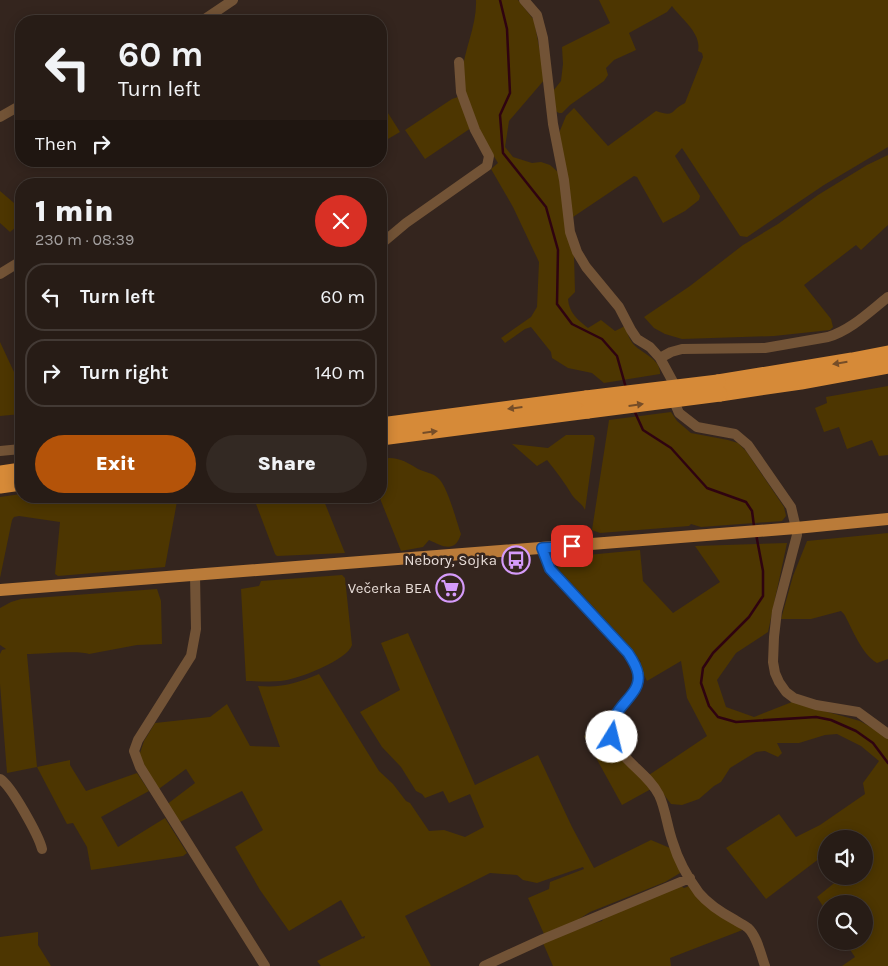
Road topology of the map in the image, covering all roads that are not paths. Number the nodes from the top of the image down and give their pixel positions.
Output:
1 (233, 0) edge
2 (524, 0) edge
3 (211, 15) edge
4 (459, 62) dead end
5 (15, 108) edge
6 (0, 117) edge
7 (387, 239) edge
8 (15, 265) edge
9 (0, 274) edge
10 (888, 297) edge
11 (888, 353) edge
12 (660, 358) junction
13 (888, 366) edge
14 (719, 388) junction
15 (587, 405) junction
16 (387, 423) edge
17 (387, 437) edge
18 (15, 450) edge
19 (0, 451) edge
20 (15, 471) edge
21 (0, 473) edge
22 (15, 484) edge
23 (0, 486) edge
24 (888, 520) edge
25 (796, 528) junction
26 (542, 548) junction
27 (195, 575) junction
28 (0, 590) edge
29 (888, 722) edge
30 (877, 727) junction
31 (888, 734) edge
32 (0, 779) edge
33 (42, 850) dead end
34 (690, 878) junction
35 (265, 966) edge
36 (484, 966) edge
37 (764, 966) edge

1 - 3 street
2 - 12 street
4 - 7 street
5 - 6 street
8 - 9 street
10 - 12 street
11 -> 14 highway
12 - 25 street
13 - 14 highway
14 - 15 highway, bridge
15 -> 16 highway
17 -> 15 highway
18 - 19 street
20 - 21 highway
22 - 23 highway
24 - 25 main road
25 - 26 main road
25 - 30 street
26 - 27 main road
26 - 34 street
27 - 28 main road
27 - 35 street
29 - 30 street
30 - 31 street
32 - 33 street
34 - 36 street
34 - 37 street

